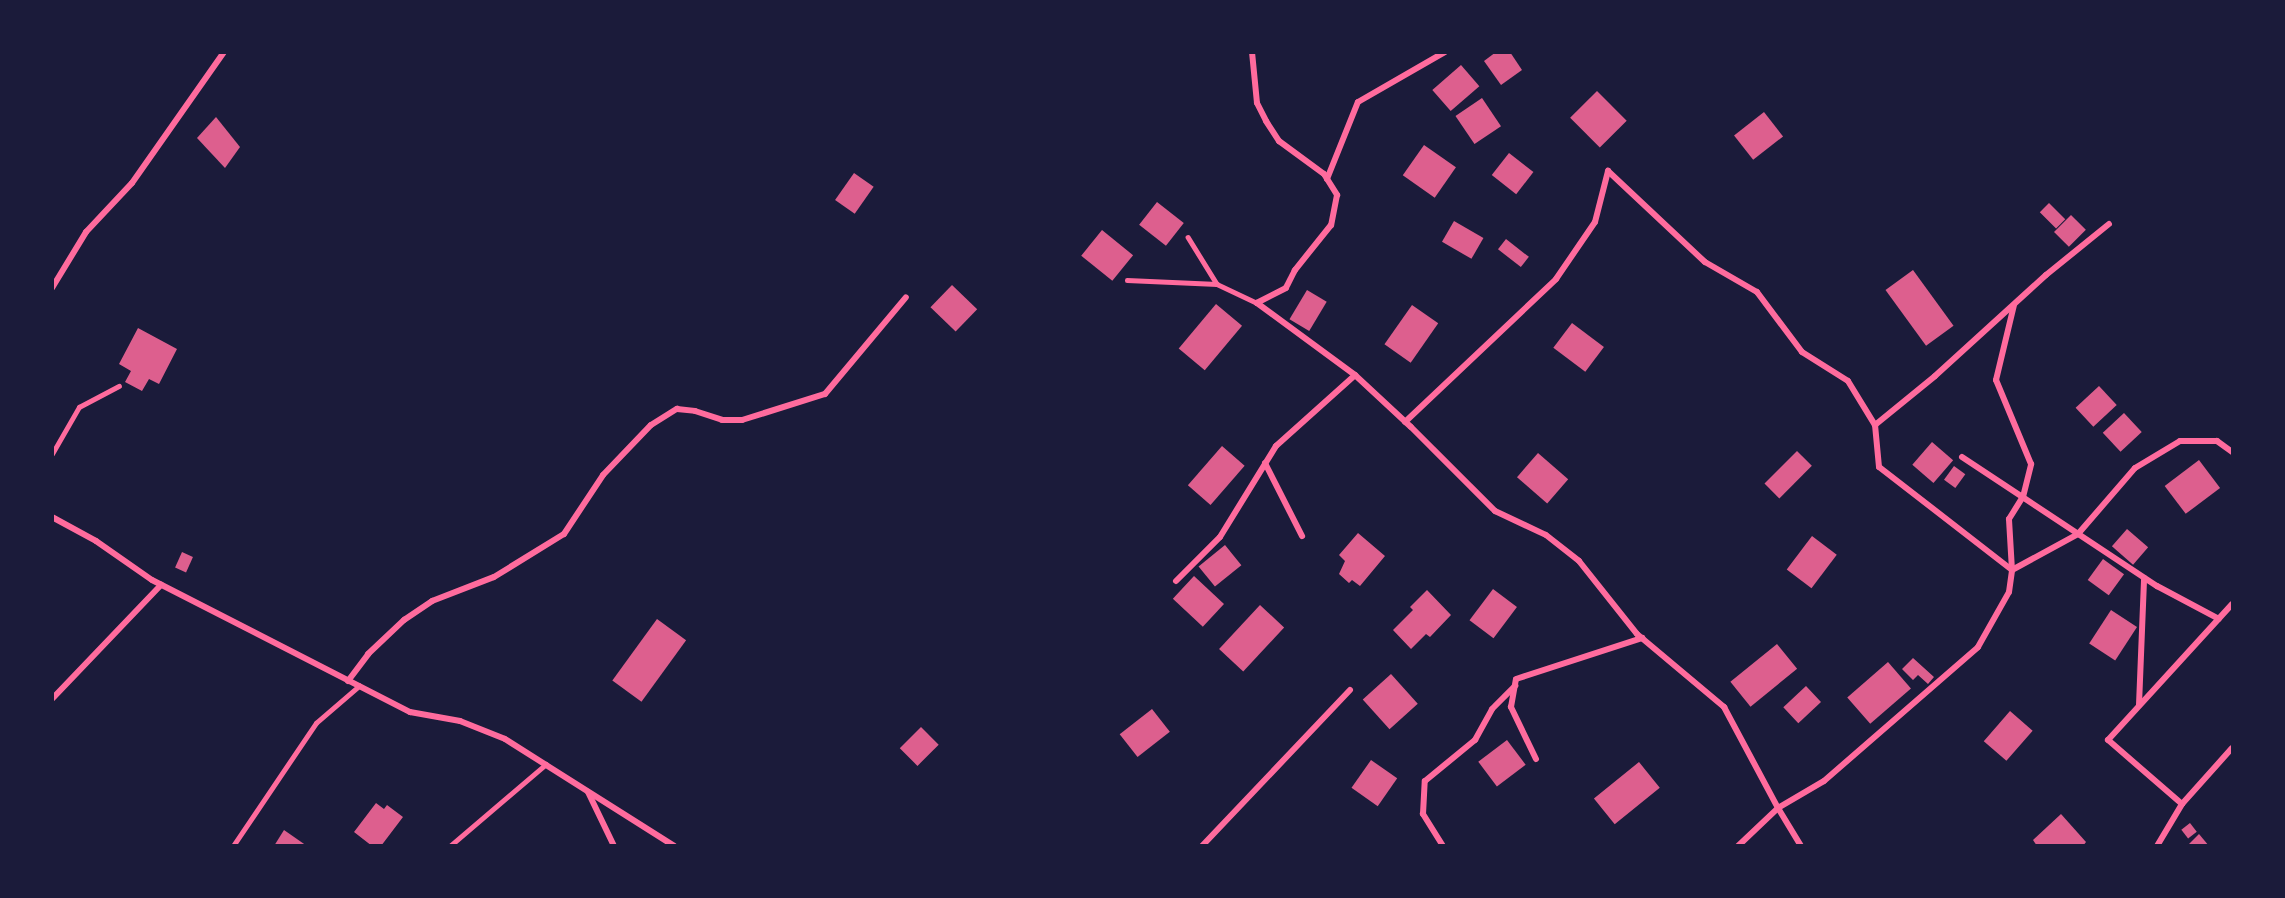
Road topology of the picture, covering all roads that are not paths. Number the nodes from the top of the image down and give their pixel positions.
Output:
1 (224, 52) edge
2 (1252, 52) edge
3 (1445, 52) edge
4 (1327, 179) junction
5 (2109, 224) dead end
6 (1188, 237) dead end
7 (1127, 280) dead end
8 (1217, 284) junction
9 (52, 288) edge
10 (906, 297) dead end
11 (1257, 303) junction
12 (2014, 305) junction
13 (1355, 375) junction
14 (118, 386) dead end
15 (1406, 422) junction
16 (1875, 424) junction
17 (2232, 452) edge
18 (52, 454) edge
19 (1962, 457) dead end
20 (1265, 463) junction
21 (2023, 497) junction
22 (52, 517) edge
23 (2078, 534) junction
24 (1302, 536) dead end
25 (2012, 570) junction
26 (2144, 578) junction
27 (1176, 581) dead end
28 (161, 585) junction
29 (2232, 604) edge
30 (2218, 619) junction
31 (1642, 638) junction
32 (348, 681) junction
33 (359, 686) junction
34 (1515, 686) junction
35 (1350, 690) dead end
36 (52, 699) edge
37 (2139, 705) junction
38 (2232, 748) edge
39 (1536, 759) dead end
40 (546, 764) junction
41 (587, 790) junction
42 (2182, 804) junction
43 (1778, 808) junction
44 (233, 846) edge
45 (450, 846) edge
46 (614, 846) edge
47 (674, 846) edge
48 (1202, 846) edge
49 (1443, 846) edge
50 (1738, 846) edge
51 (1801, 846) edge
52 (2157, 846) edge

1 - 9 street
2 - 4 street
3 - 4 street
4 - 11 street
5 - 12 street
6 - 8 lane
7 - 8 lane
8 - 11 lane
10 - 32 street
11 - 13 street
12 - 16 street
12 - 21 street
13 - 15 street
13 - 20 street
14 - 18 lane
15 - 16 street
15 - 31 street
16 - 25 street
17 - 23 street
19 - 21 street
20 - 24 street
20 - 27 street
21 - 23 street
21 - 25 street
22 - 28 street
23 - 25 street
23 - 26 street
25 - 43 street
26 - 30 street
26 - 37 street
28 - 32 street
28 - 36 street
29 - 30 street
30 - 37 street
31 - 34 street
31 - 43 street
32 - 33 street
33 - 40 street
33 - 44 lane
34 - 39 street
34 - 49 street
35 - 48 street
37 - 42 street
38 - 42 street
40 - 41 street
40 - 45 lane
41 - 46 street
41 - 47 street
42 - 52 street
43 - 50 street
43 - 51 street

